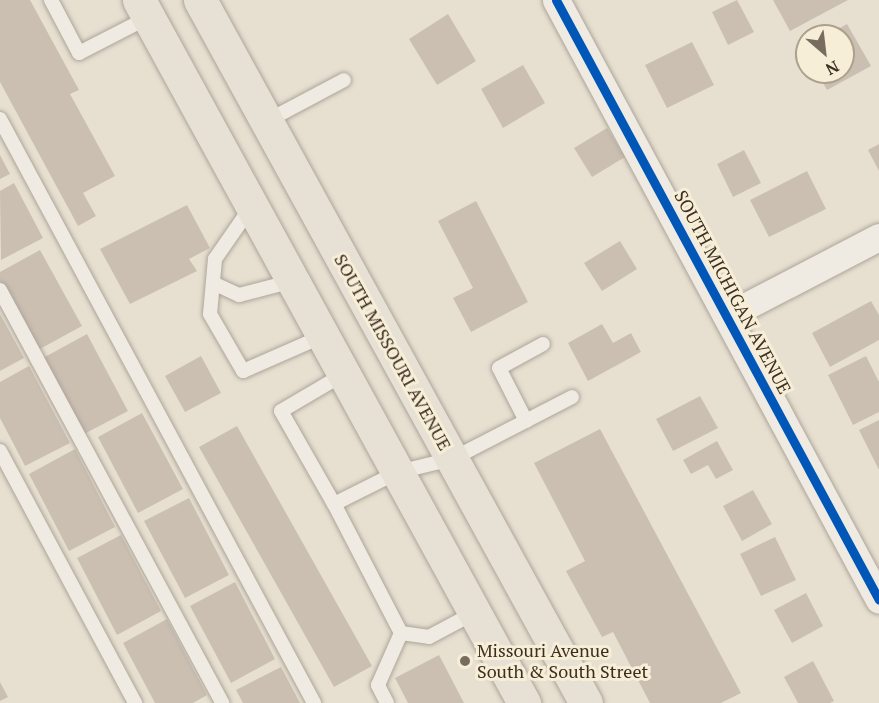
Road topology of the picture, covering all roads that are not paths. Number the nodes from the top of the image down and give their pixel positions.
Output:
1 (51, 0) edge
2 (200, 0) edge
3 (556, 0) edge
4 (144, 8) edge
5 (344, 80) dead end
6 (0, 118) edge
7 (267, 121) junction
8 (251, 207) junction
9 (879, 237) edge
10 (293, 281) junction
11 (213, 283) junction
12 (0, 290) edge
13 (728, 316) junction
14 (323, 336) junction
15 (543, 344) dead end
16 (344, 374) junction
17 (572, 397) dead end
18 (526, 421) junction
19 (0, 451) edge
20 (452, 459) junction
21 (398, 472) junction
22 (334, 504) junction
23 (879, 600) edge
24 (474, 613) junction
25 (401, 633) junction
26 (135, 703) edge
27 (222, 703) edge
28 (314, 703) edge
29 (387, 703) edge
30 (524, 703) edge
31 (586, 703) edge

1 - 4 lane
2 - 7 main road, SOUTH MISSOURI AVENUE
3 - 13 street, SOUTH MICHIGAN AVENUE
4 - 8 main road
5 - 7 lane
6 - 28 lane
7 - 20 main road, SOUTH MISSOURI AVENUE
8 - 10 main road
8 - 11 lane
9 - 13 street
10 - 11 lane
10 - 14 main road
11 - 14 lane
12 - 27 lane
13 - 23 street, SOUTH MICHIGAN AVENUE
14 - 16 main road
15 - 18 lane
16 - 21 main road
16 - 22 lane
17 - 18 lane
18 - 20 lane
19 - 26 lane
20 - 21 lane
20 - 31 main road, SOUTH MISSOURI AVENUE
21 - 22 lane
21 - 24 main road
22 - 25 lane
24 - 25 lane
24 - 30 main road
25 - 29 lane

